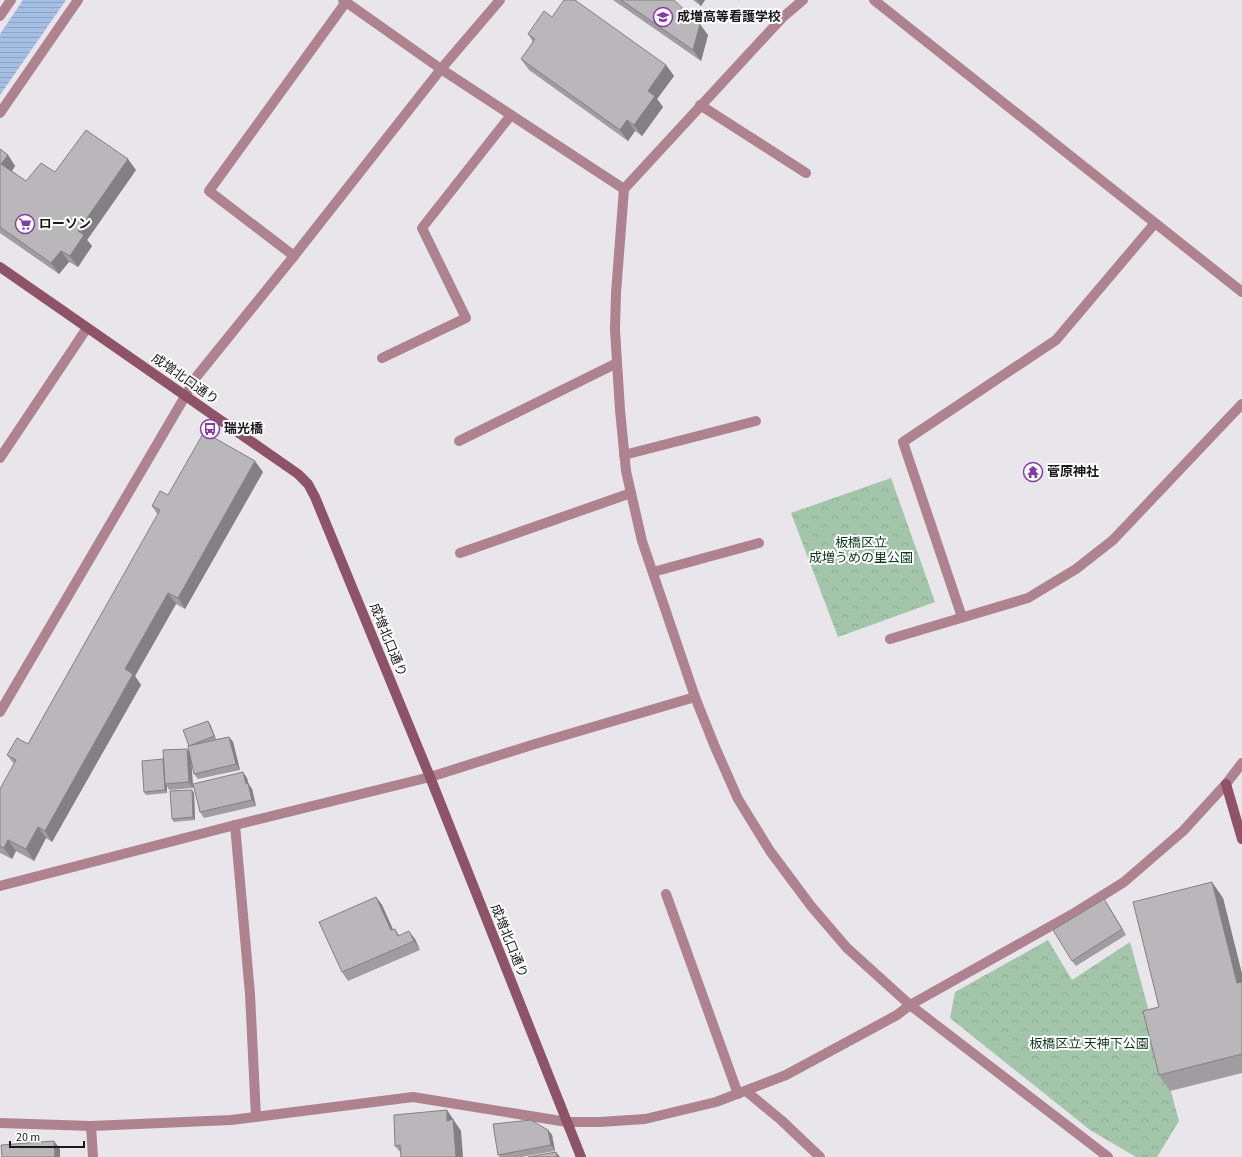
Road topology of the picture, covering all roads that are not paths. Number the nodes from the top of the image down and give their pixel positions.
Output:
1 (11, 0) edge
2 (78, 0) edge
3 (500, 0) edge
4 (804, 0) edge
5 (874, 0) edge
6 (344, 1) edge
7 (0, 16) edge
8 (440, 68) junction
9 (700, 105) junction
10 (0, 113) edge
11 (511, 115) junction
12 (806, 173) dead end
13 (624, 189) junction
14 (1155, 223) junction
15 (294, 256) junction
16 (0, 267) edge
17 (1242, 292) edge
18 (87, 328) junction
19 (382, 358) dead end
20 (617, 362) junction
21 (186, 396) junction
22 (1242, 404) edge
23 (756, 421) dead end
24 (459, 441) dead end
25 (4, 443) edge
26 (624, 455) junction
27 (0, 458) edge
28 (631, 494) junction
29 (759, 543) dead end
30 (460, 553) dead end
31 (653, 572) junction
32 (962, 617) junction
33 (890, 639) dead end
34 (695, 697) junction
35 (0, 712) edge
36 (1242, 763) edge
37 (430, 777) junction
38 (1226, 784) junction
39 (235, 825) junction
40 (1242, 839) edge
41 (0, 886) edge
42 (666, 894) dead end
43 (910, 1005) junction
44 (742, 1092) junction
45 (256, 1117) junction
46 (568, 1122) junction
47 (0, 1123) edge
48 (92, 1126) junction
49 (93, 1157) edge
50 (581, 1157) edge
51 (820, 1157) edge
52 (1108, 1157) edge

1 - 7 street
2 - 10 street
3 - 8 street
4 - 9 street
5 - 14 street
6 - 8 street
6 - 15 street
8 - 11 street
8 - 15 street
9 - 12 street
9 - 13 street
11 - 13 street
11 - 19 street
13 - 20 street
14 - 17 street
14 - 32 street
15 - 21 street
16 - 18 street, 成増北口通り
18 - 21 street, 成増北口通り
18 - 25 street
20 - 24 street
20 - 26 street
21 - 35 street
21 - 37 street, 成増北口通り
22 - 32 street
23 - 26 street
25 - 27 street
26 - 28 street
28 - 30 street
28 - 31 street
29 - 31 street
31 - 34 street
32 - 33 street
34 - 37 street
34 - 43 street
36 - 38 street
37 - 39 street
37 - 46 street, 成増北口通り
38 - 40 street
38 - 43 street
39 - 41 street
39 - 45 street
42 - 44 street
43 - 44 street
43 - 52 street
44 - 46 street
44 - 51 street
45 - 46 street
45 - 48 street
46 - 50 street, 成増北口通り
47 - 48 street
48 - 49 street

